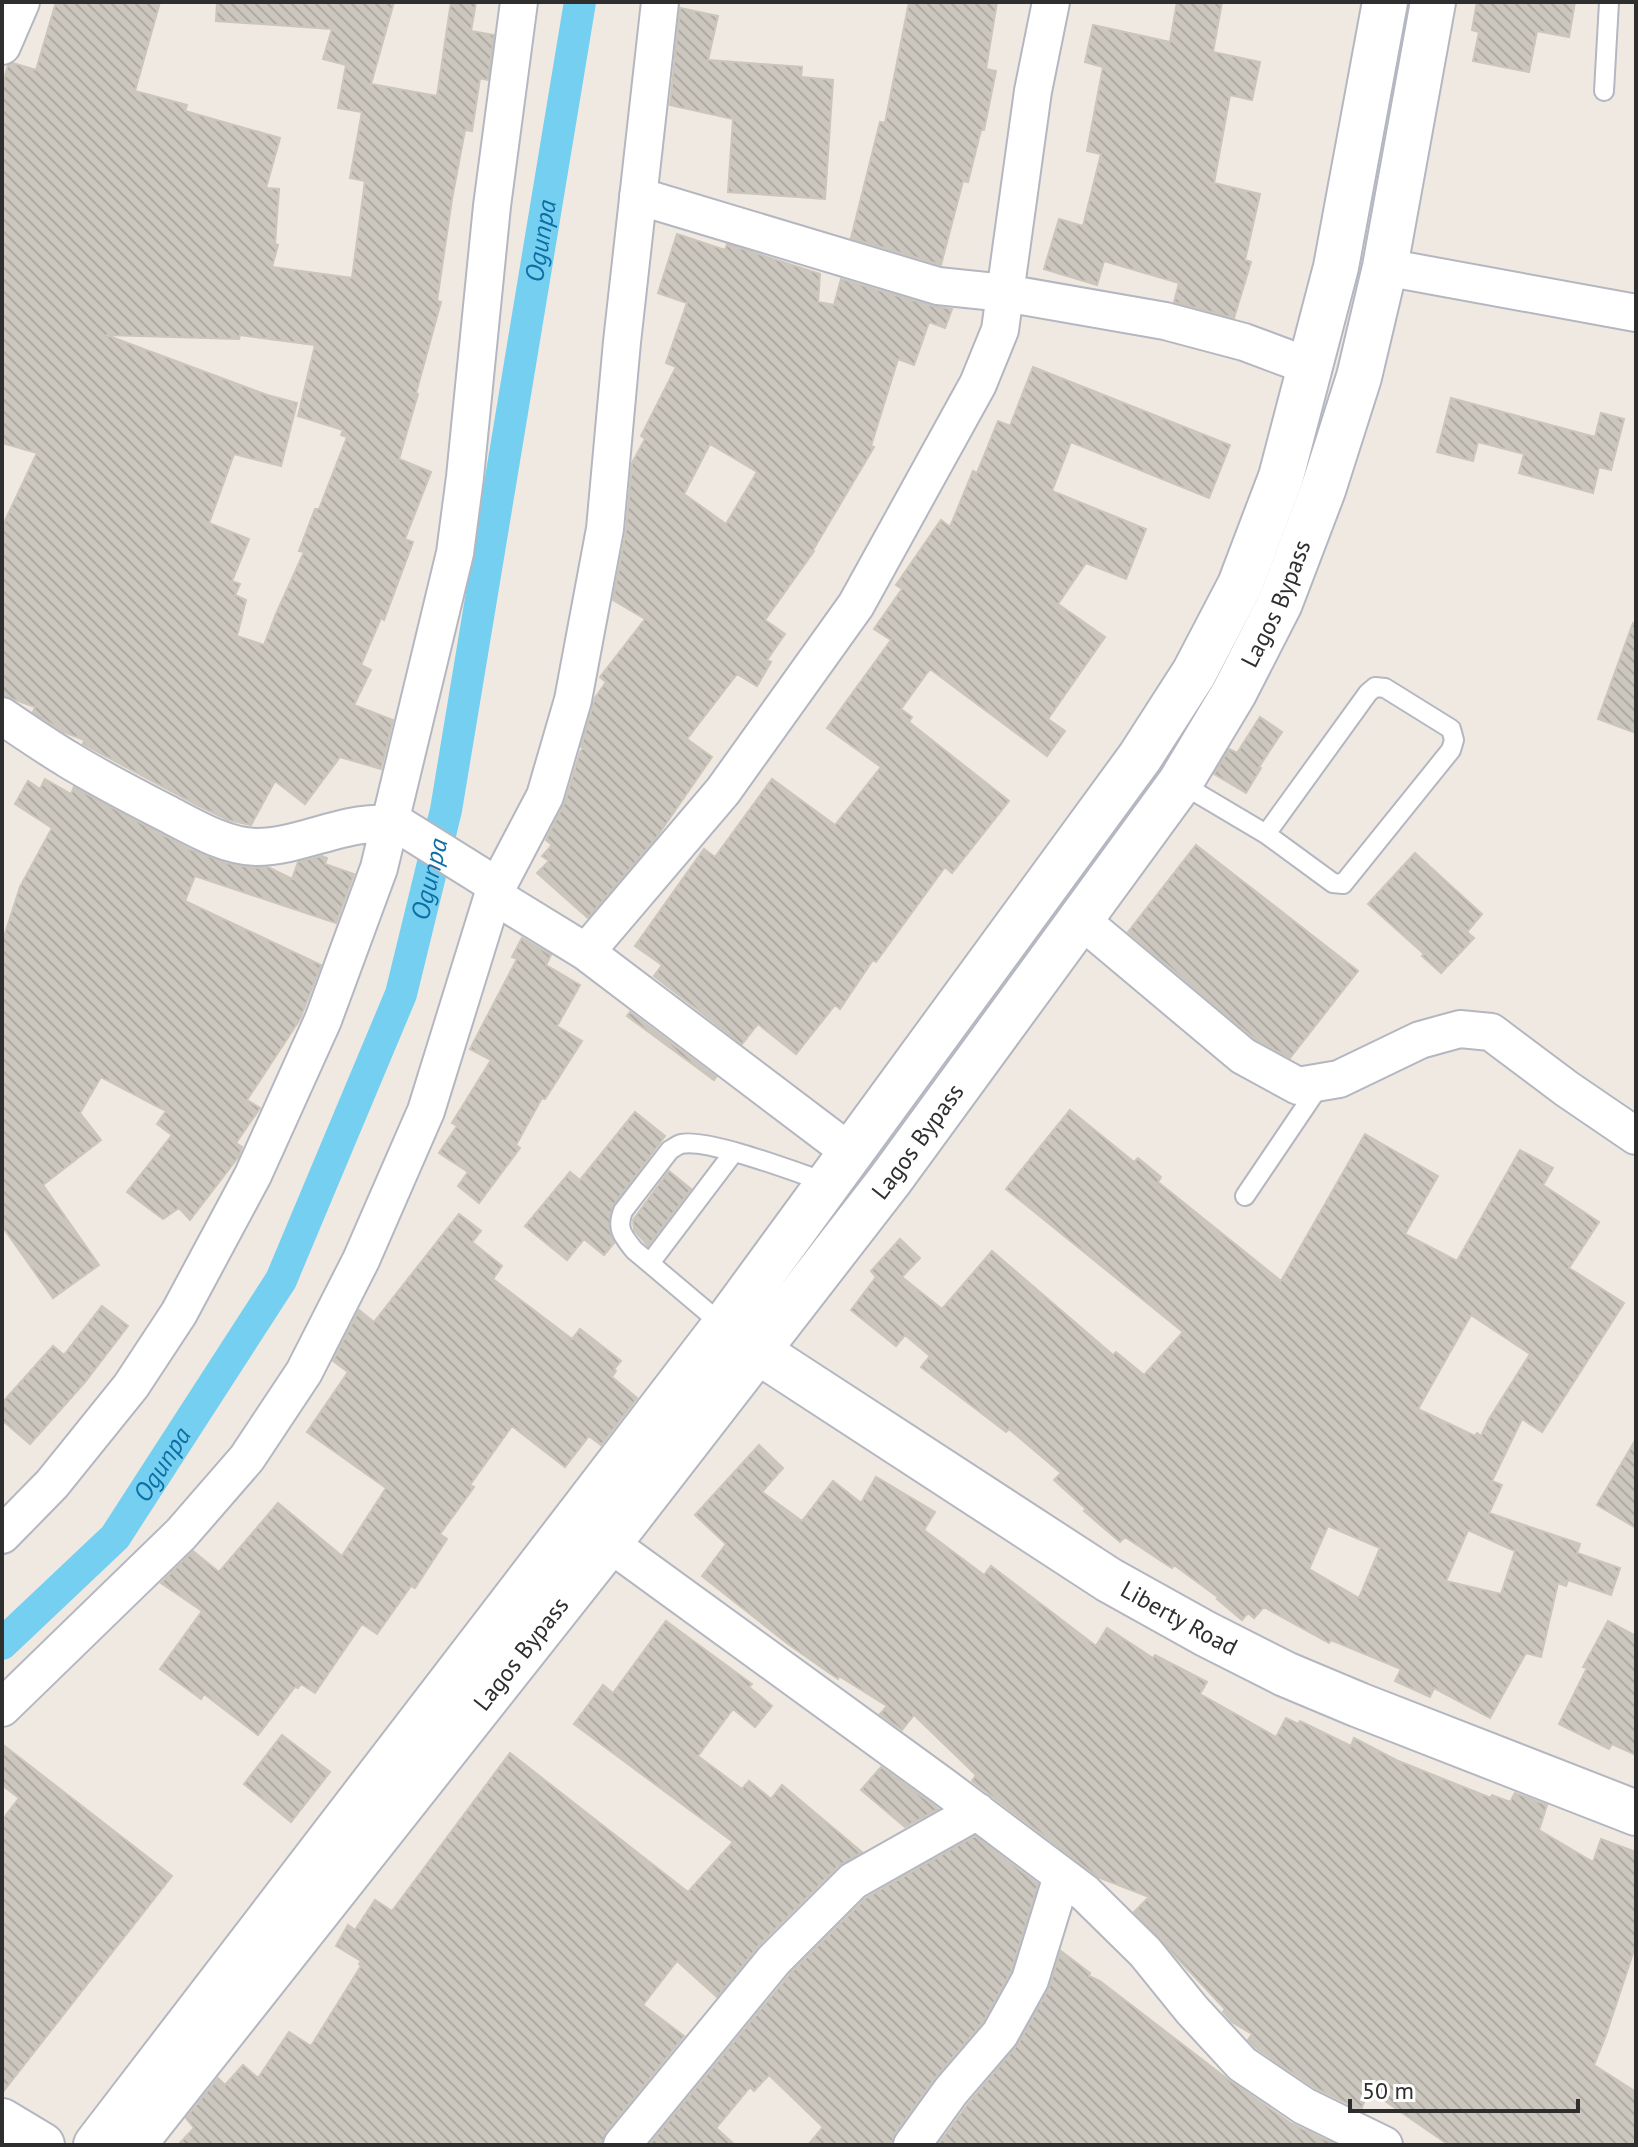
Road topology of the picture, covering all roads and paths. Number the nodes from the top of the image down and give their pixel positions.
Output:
1 (21, 2) edge
2 (519, 2) edge
3 (660, 2) edge
4 (1051, 2) edge
5 (1385, 2) edge
6 (1433, 2) edge
7 (1609, 2) edge
8 (2, 46) edge
9 (1604, 91) dead end
10 (638, 196) junction
11 (1385, 267) junction
12 (1005, 293) junction
13 (1636, 313) edge
14 (1311, 367) junction
15 (2, 716) edge
16 (1180, 783) junction
17 (395, 825) junction
18 (1266, 834) junction
19 (495, 891) junction
20 (1081, 920) junction
21 (586, 952) junction
22 (1322, 1082) junction
23 (1636, 1136) edge
24 (734, 1152) junction
25 (839, 1167) junction
26 (1245, 1196) dead end
27 (650, 1263) junction
28 (724, 1326) junction
29 (759, 1352) junction
30 (2, 1535) edge
31 (609, 1543) junction
32 (2, 1708) edge
33 (977, 1811) junction
34 (1636, 1813) edge
35 (1062, 1876) junction
36 (2, 2121) edge
37 (42, 2145) edge
38 (96, 2145) edge
39 (133, 2145) edge
40 (622, 2145) edge
41 (912, 2145) edge
42 (1384, 2145) edge

1 - 8 street
2 - 17 street
3 - 10 street
4 - 12 street
5 - 14 main road, Lagos Bypass
6 - 11 main road, Lagos Bypass
7 - 9 lane
10 - 12 street
10 - 19 street
11 - 13 street
11 - 16 main road, Lagos Bypass
12 - 14 street
12 - 21 street
14 - 25 main road, Lagos Bypass
15 - 17 street
16 - 18 lane
16 - 20 main road, Lagos Bypass
17 - 19 street
17 - 30 street
18 - 18 lane
19 - 21 street
19 - 32 street
20 - 22 street
20 - 29 main road, Lagos Bypass
21 - 25 street
22 - 23 street
22 - 26 lane
24 - 25 lane
24 - 27 lane
24 - 27 lane
25 - 28 main road, Lagos Bypass
27 - 28 lane
28 - 29 main road, Liberty Road
28 - 38 main road, Lagos Bypass
29 - 31 main road, Lagos Bypass
29 - 34 main road, Liberty Road
31 - 33 street
31 - 39 main road, Lagos Bypass
33 - 35 street
33 - 40 street
35 - 41 street
35 - 42 street
36 - 37 main road

